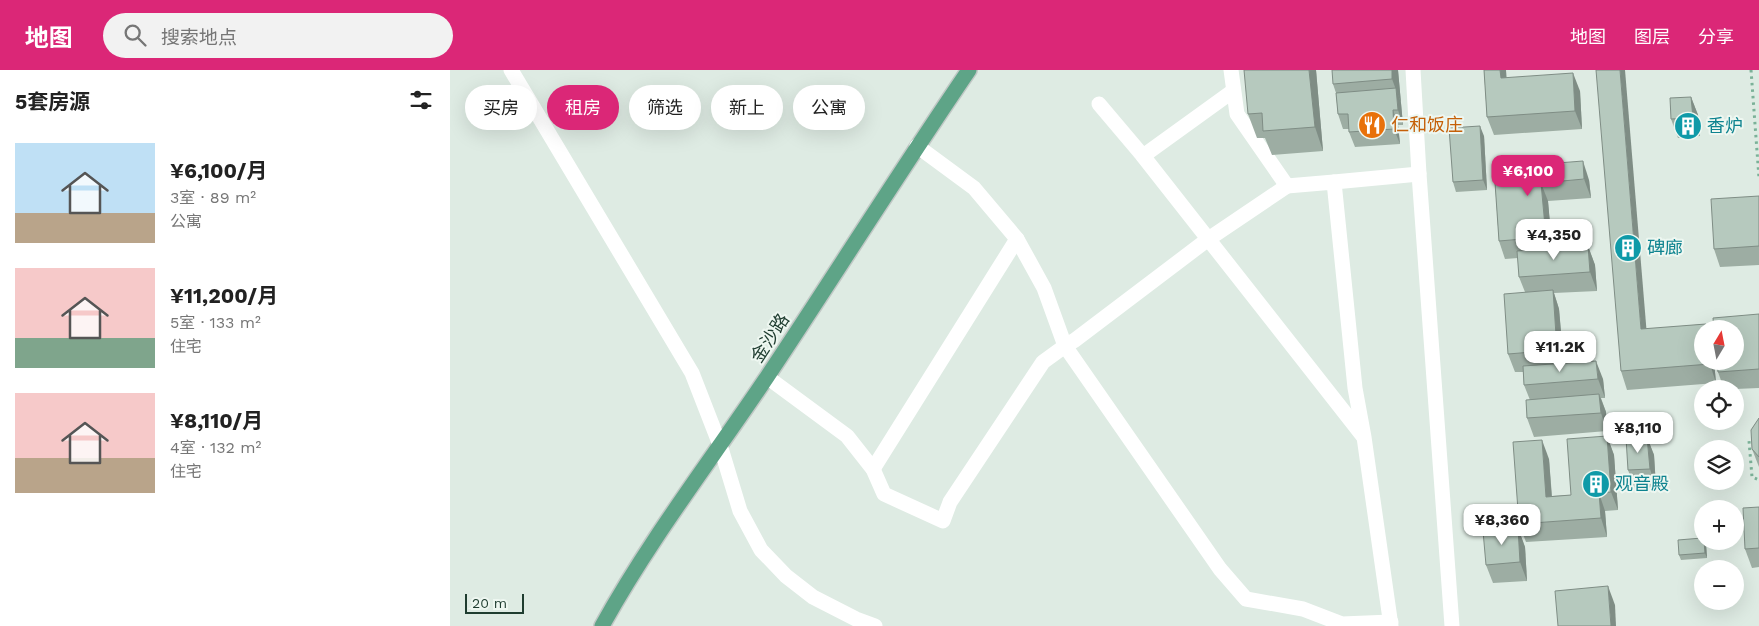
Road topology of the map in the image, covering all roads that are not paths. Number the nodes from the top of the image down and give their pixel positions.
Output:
1 (511, 70) edge
2 (969, 70) edge
3 (1231, 70) edge
4 (1413, 70) edge
5 (1233, 91) junction
6 (1099, 104) dead end
7 (917, 146) junction
8 (1143, 156) junction
9 (1419, 174) junction
10 (1334, 182) junction
11 (1287, 186) junction
12 (1017, 239) junction
13 (1207, 240) junction
14 (1065, 346) junction
15 (767, 377) junction
16 (1364, 438) junction
17 (720, 445) junction
18 (873, 469) junction
19 (1391, 624) edge
20 (602, 626) edge
21 (875, 626) edge
22 (1452, 626) edge

1 - 17 street
2 - 7 main road, 金沙路
3 - 5 street
4 - 9 street
5 - 8 street
5 - 11 street
6 - 8 street
7 - 12 street
7 - 15 main road, 金沙路
8 - 13 street
9 - 10 street
9 - 22 street
10 - 11 street
10 - 16 street
11 - 13 street
12 - 14 street
12 - 18 street
13 - 14 street
13 - 16 street
14 - 18 street
14 - 19 street
15 - 17 main road, 金沙路
15 - 18 street
16 - 19 street
17 - 20 main road, 金沙路
17 - 21 street

